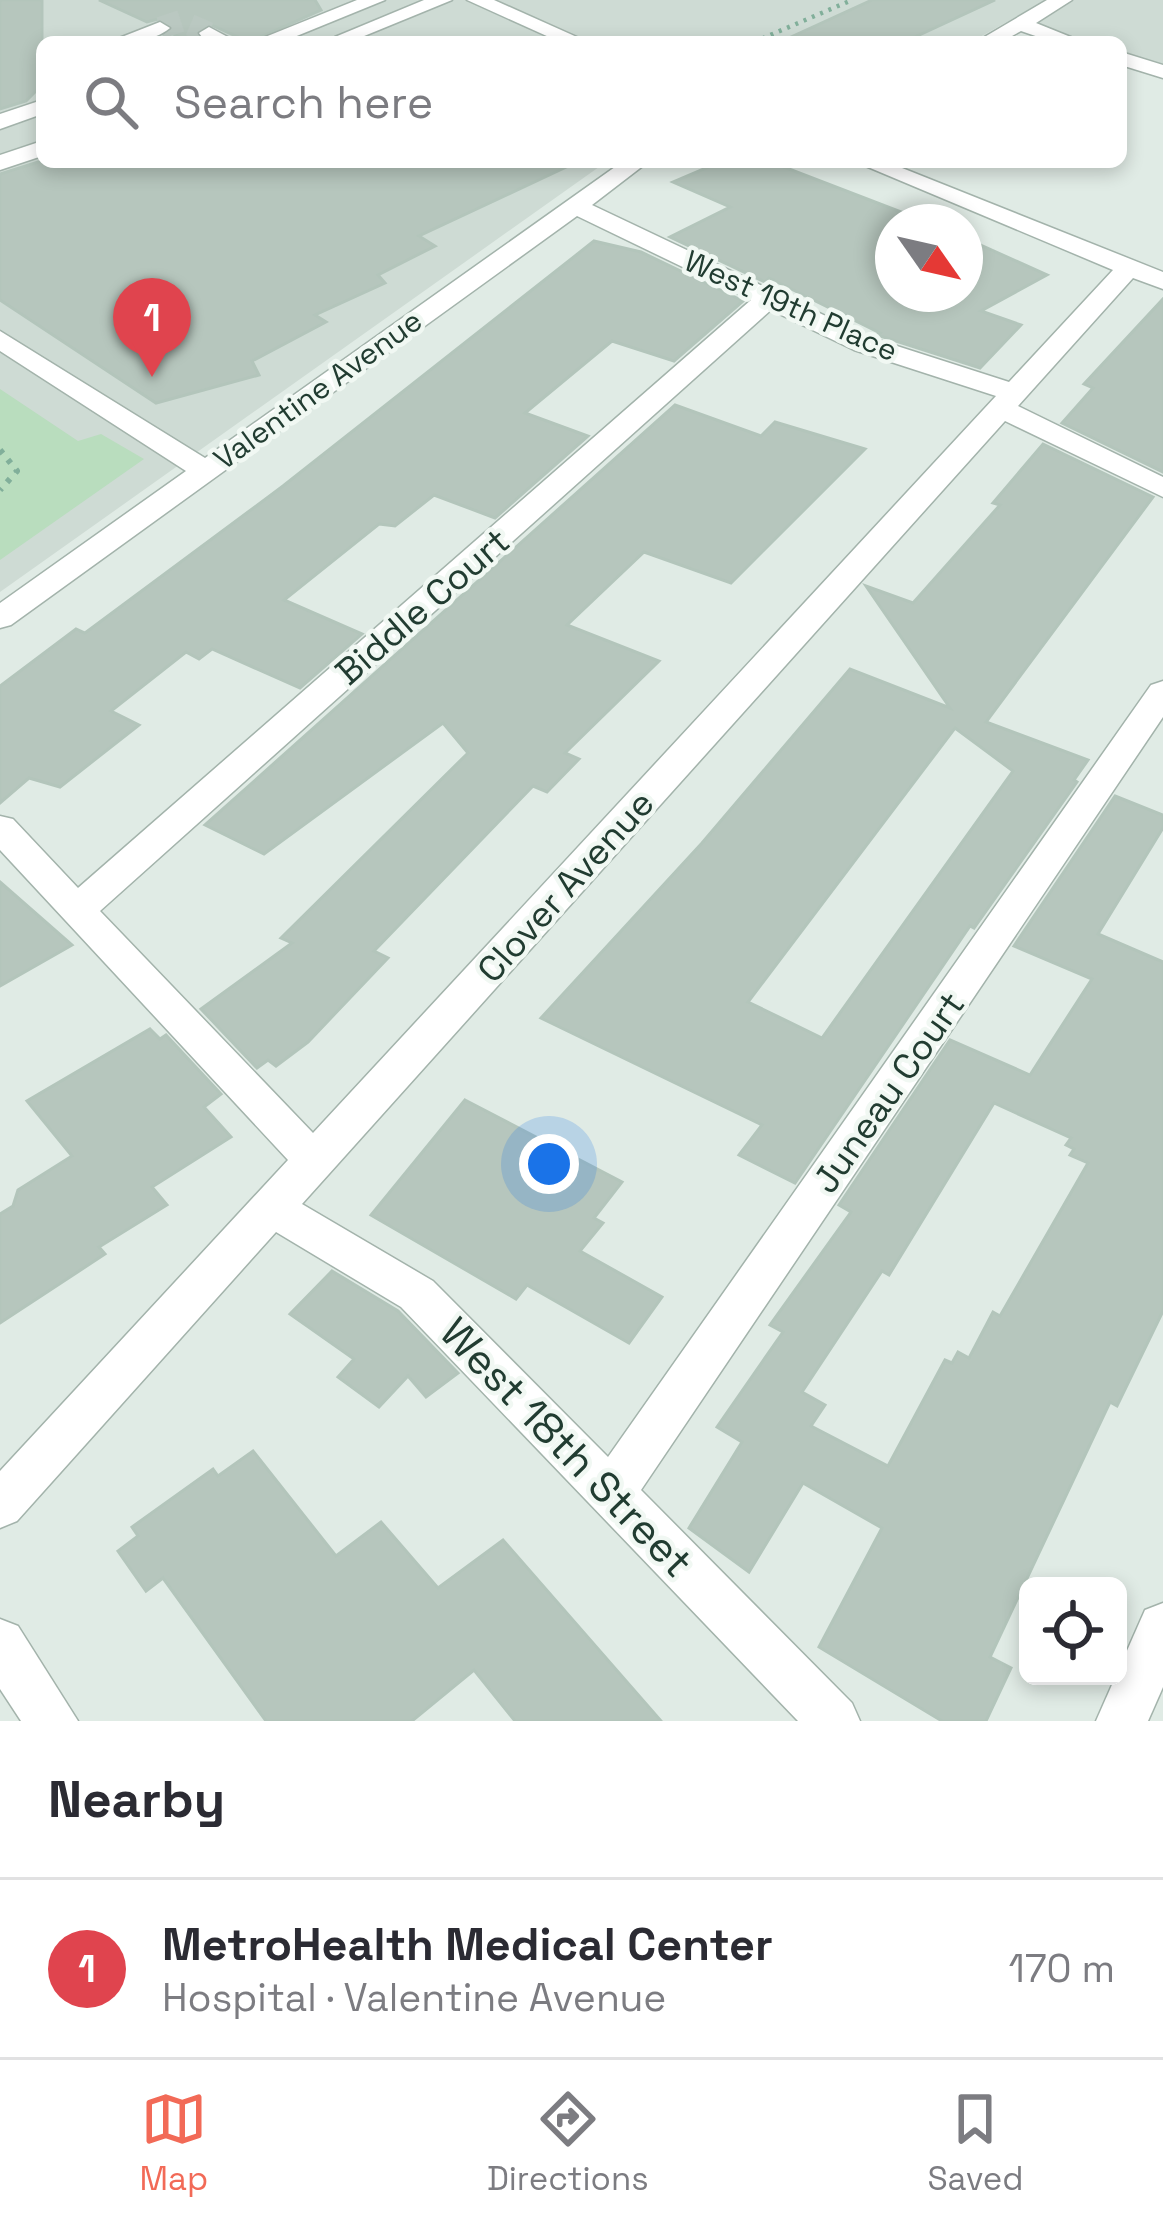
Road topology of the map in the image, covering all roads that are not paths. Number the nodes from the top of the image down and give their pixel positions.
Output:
1 (375, 0) edge
2 (442, 0) edge
3 (477, 0) edge
4 (1062, 0) edge
5 (1022, 25) junction
6 (160, 28) tunnel mouth
7 (137, 36) edge
8 (284, 36) edge
9 (347, 36) edge
10 (564, 36) edge
11 (999, 36) edge
12 (1054, 36) edge
13 (1127, 60) edge
14 (1163, 72) edge
15 (36, 109) edge
16 (0, 122) edge
17 (36, 150) edge
18 (0, 163) edge
19 (629, 168) edge
20 (882, 168) edge
21 (575, 206) junction
22 (1146, 274) edge
23 (767, 300) junction
24 (0, 339) edge
25 (1006, 400) junction
26 (205, 471) junction
27 (1163, 488) edge
28 (0, 618) edge
29 (1163, 692) edge
30 (0, 828) edge
31 (76, 911) junction
32 (314, 1161) junction
33 (272, 1208) junction
34 (612, 1492) junction
35 (0, 1505) edge
36 (1163, 1628) edge
37 (0, 1644) edge
38 (52, 1721) edge
39 (834, 1721) edge
40 (1122, 1721) edge

1 - 8 street
2 - 9 street
3 - 10 street
4 - 5 street
5 - 11 street
5 - 12 street
6 - 7 street
13 - 14 street
15 - 16 street
17 - 18 street
19 - 21 street, Valentine Avenue
20 - 22 street
21 - 23 street, West 19th Place
21 - 26 street, Valentine Avenue
22 - 25 street, Clover Avenue
23 - 25 street, West 19th Place
23 - 31 street, Biddle Court
24 - 26 street
25 - 27 street, West 19th Place
25 - 32 street, Clover Avenue
26 - 28 street, Valentine Avenue
29 - 34 street, Juneau Court
30 - 31 street
31 - 32 street
32 - 33 street, Clover Avenue
33 - 34 street, West 18th Street
33 - 35 street, Clover Avenue
34 - 39 street, West 18th Street
36 - 40 street
37 - 38 street

